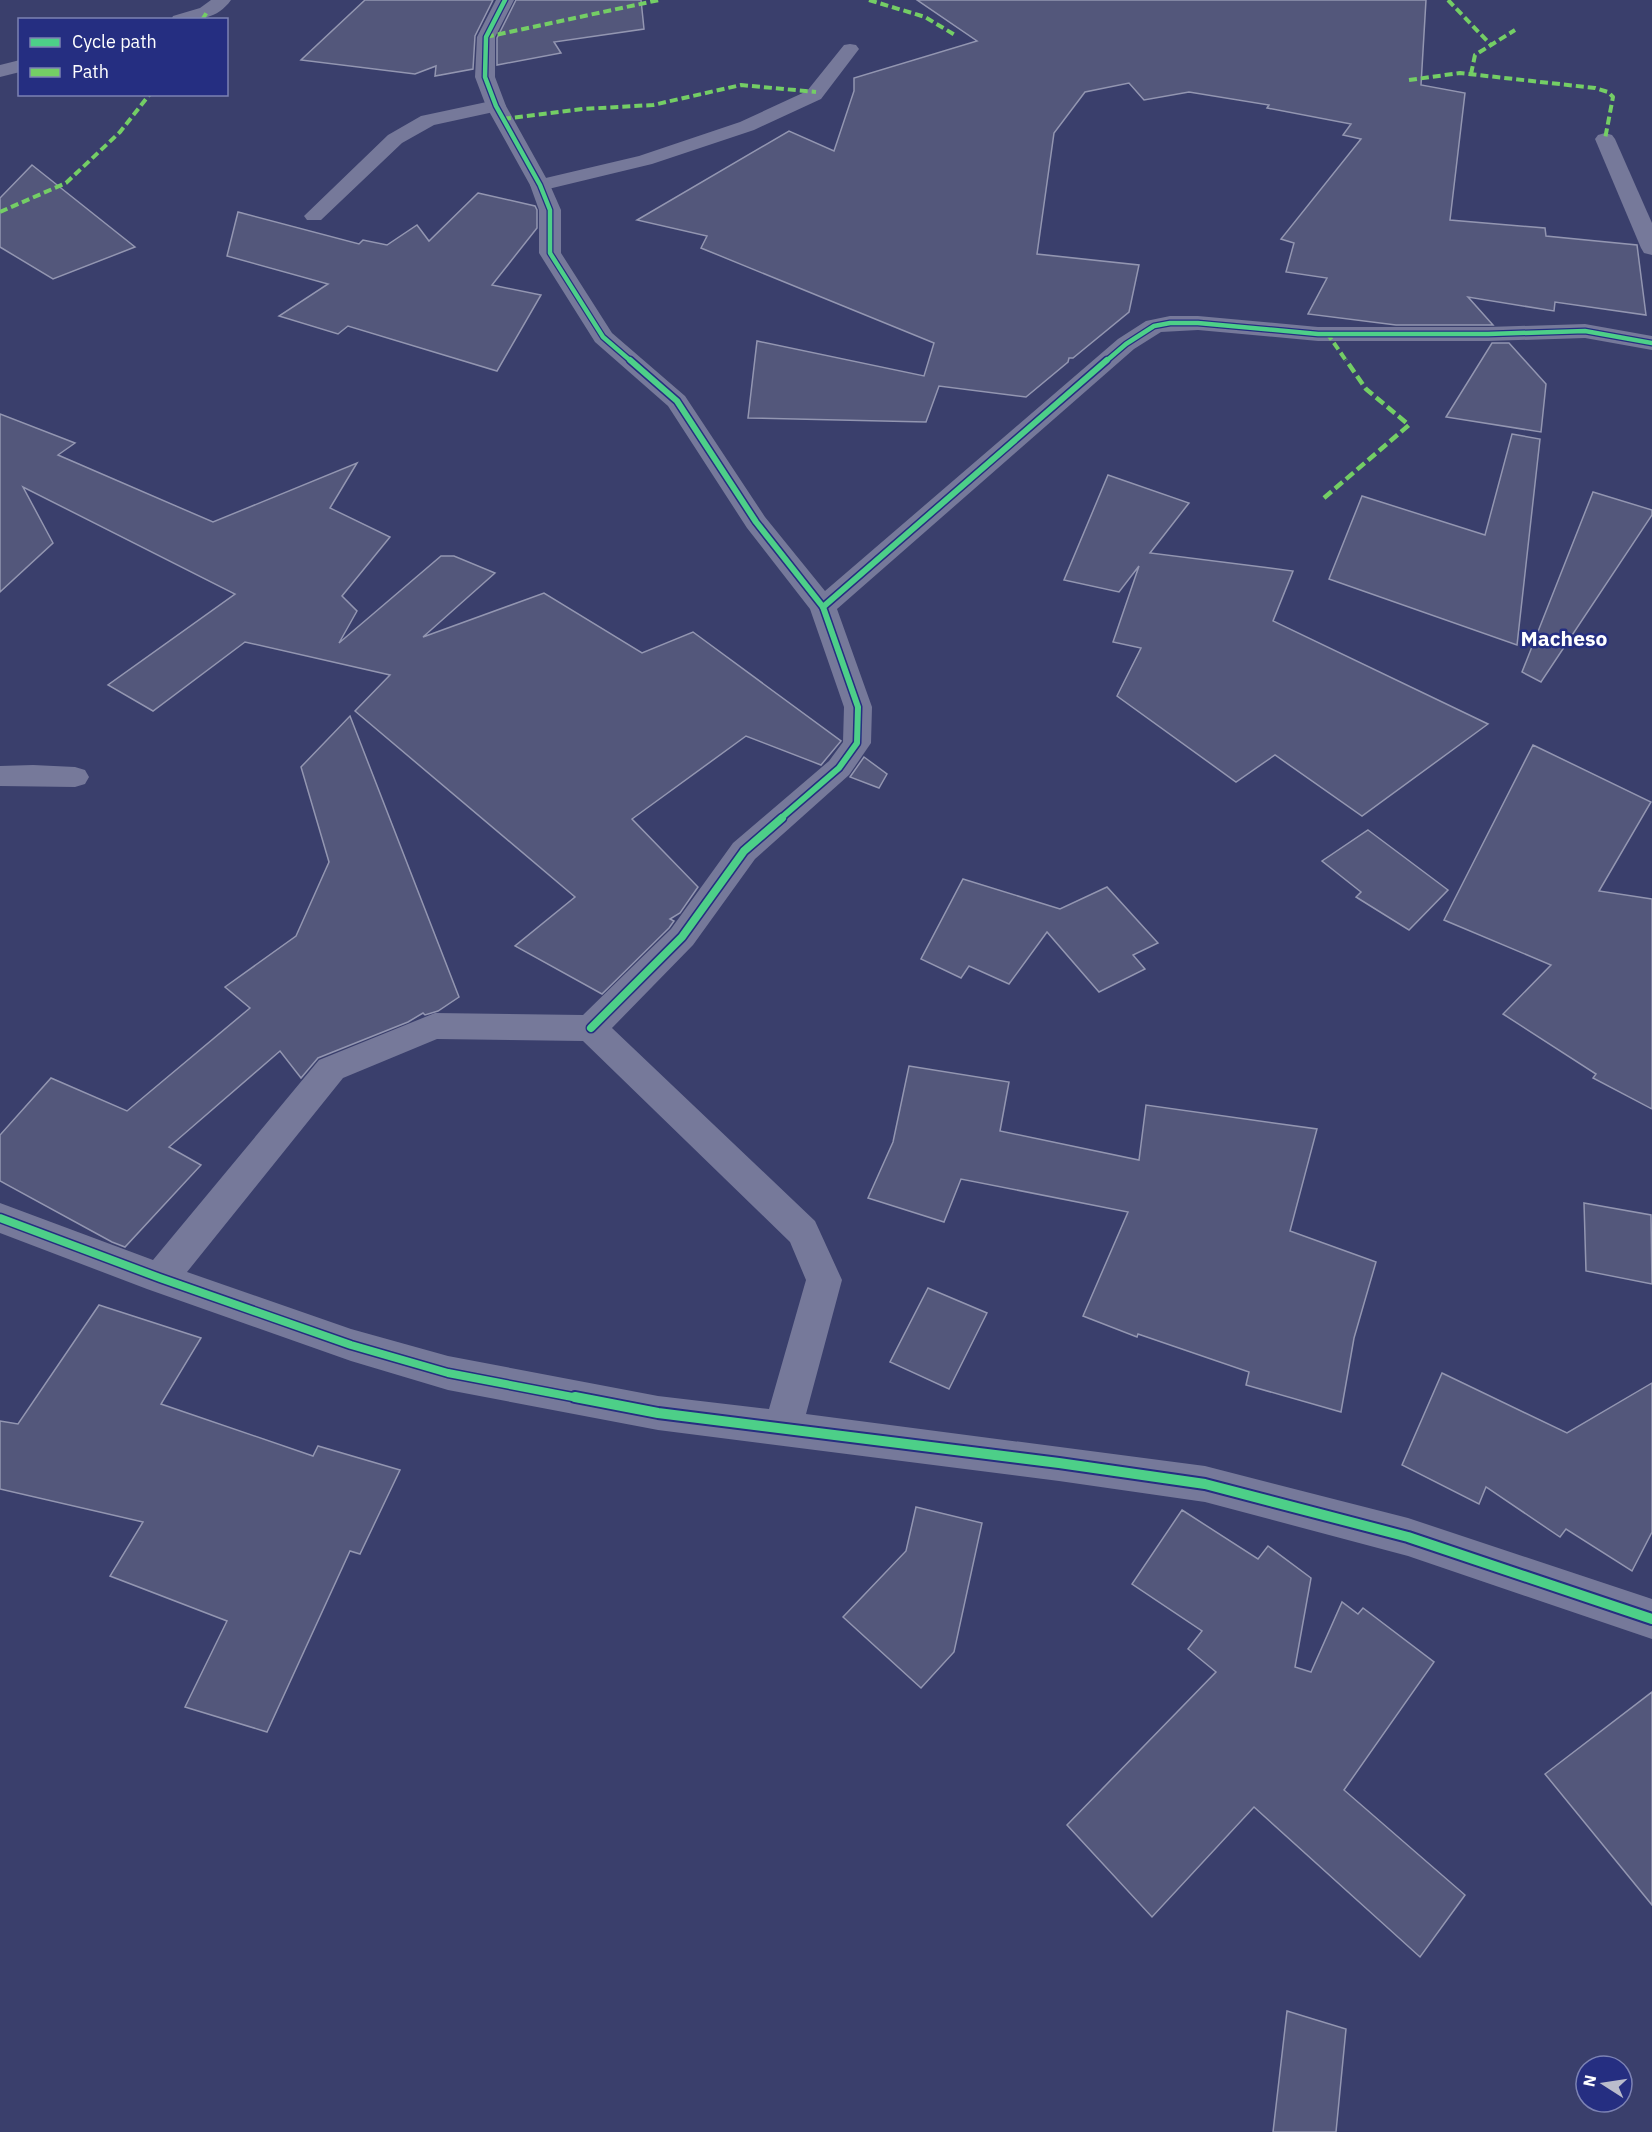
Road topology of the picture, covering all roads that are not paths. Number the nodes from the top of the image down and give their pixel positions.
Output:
1 (222, 0) edge
2 (505, 0) edge
3 (187, 18) edge
4 (850, 49) dead end
5 (18, 66) edge
6 (0, 71) edge
7 (496, 106) junction
8 (1605, 139) dead end
9 (540, 185) junction
10 (314, 216) dead end
11 (1652, 249) edge
12 (1652, 343) edge
13 (823, 607) junction
14 (0, 776) edge
15 (75, 777) dead end
16 (591, 1028) junction
17 (0, 1218) edge
18 (160, 1278) junction
19 (783, 1428) junction
20 (1652, 1619) edge

1 - 3 street
2 - 7 street
4 - 9 lane
5 - 6 street
7 - 9 street
7 - 10 lane
8 - 11 street
9 - 13 street
12 - 13 street
13 - 16 street
14 - 15 lane
16 - 18 street
16 - 19 street
17 - 18 street
18 - 19 street
19 - 20 street

